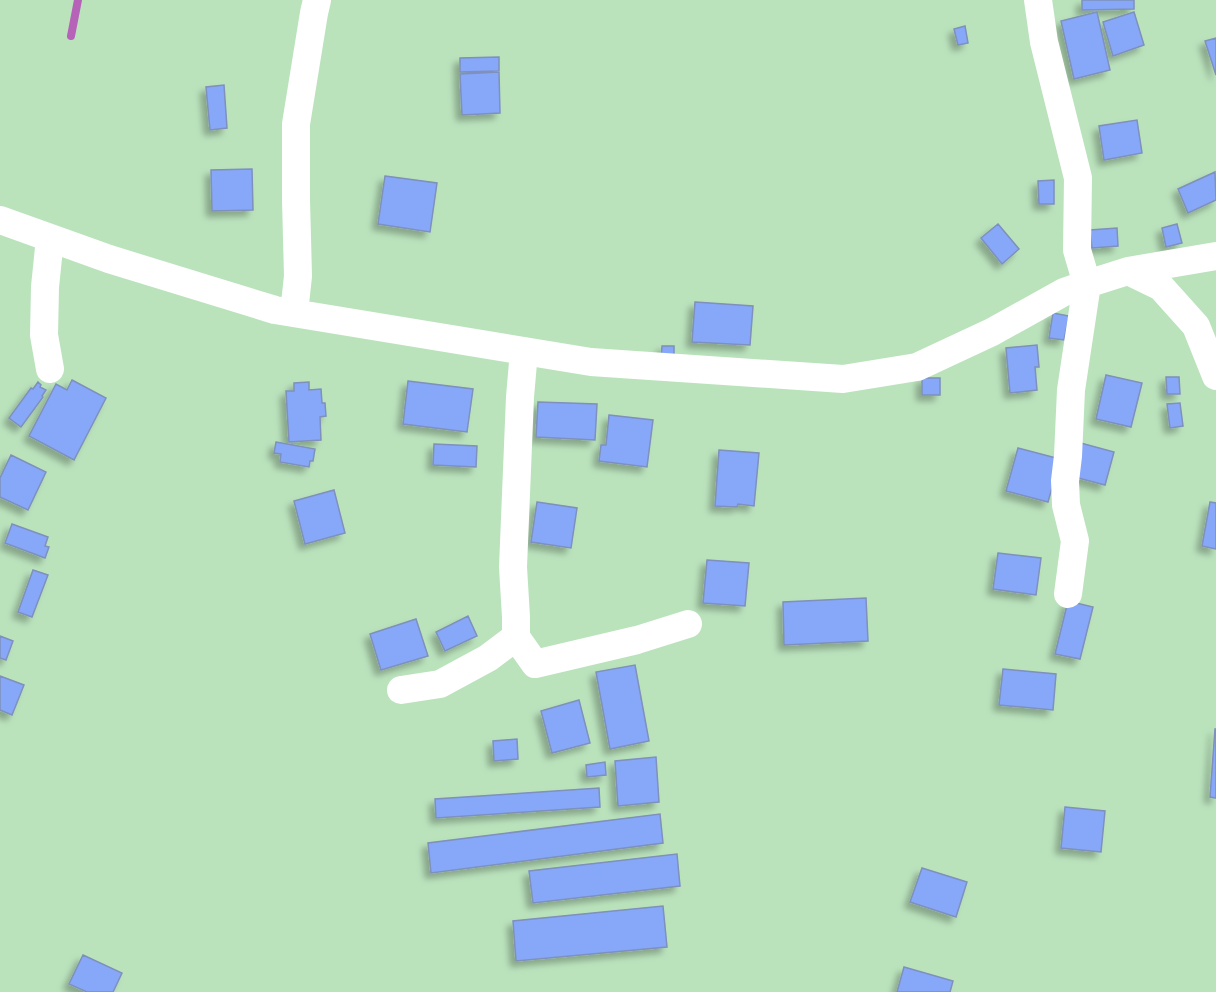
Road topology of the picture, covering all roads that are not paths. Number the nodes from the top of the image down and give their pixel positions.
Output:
1 (317, 0) edge
2 (1038, 0) edge
3 (1056, 0) edge
4 (1044, 42) junction
5 (0, 220) edge
6 (50, 238) junction
7 (1216, 256) edge
8 (1128, 271) junction
9 (1087, 284) junction
10 (294, 313) junction
11 (524, 351) junction
12 (50, 369) dead end
13 (1216, 376) edge
14 (1068, 594) dead end
15 (688, 624) dead end
16 (516, 638) junction
17 (401, 690) dead end

1 - 10 street
2 - 4 street
3 - 4 street
4 - 9 street
5 - 6 street
6 - 10 street
6 - 12 street
7 - 8 street
8 - 9 street
8 - 13 street
9 - 11 street
9 - 14 street
10 - 11 street
11 - 16 street
15 - 16 street
16 - 17 street

